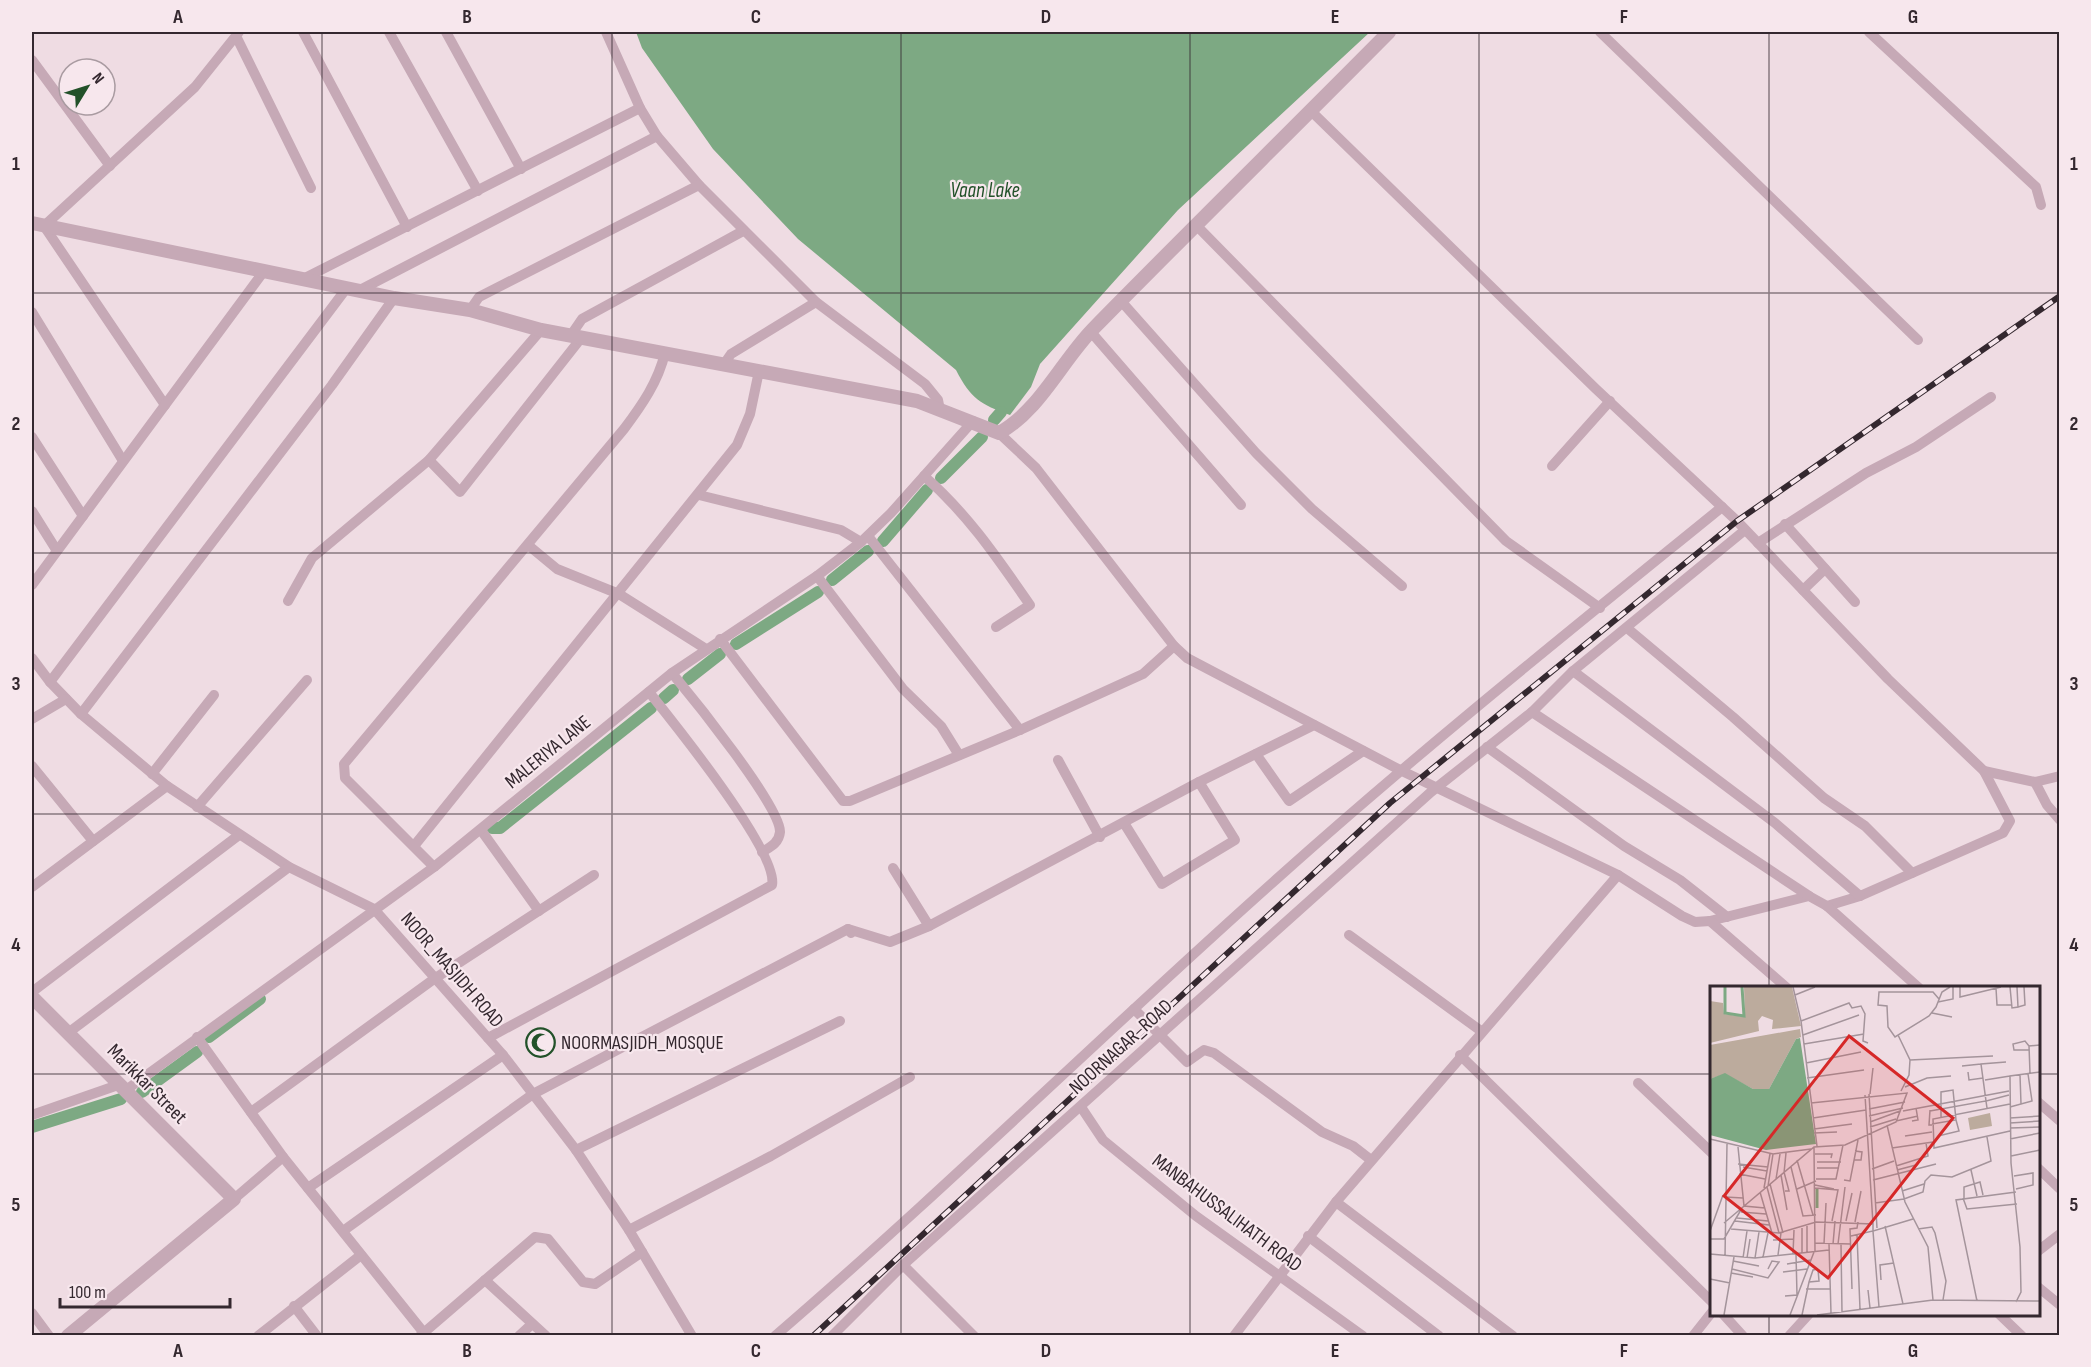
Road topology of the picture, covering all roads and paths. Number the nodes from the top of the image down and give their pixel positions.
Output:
1 (303, 32) edge
2 (389, 32) edge
3 (446, 32) edge
4 (606, 32) edge
5 (1389, 32) edge
6 (1600, 32) edge
7 (1869, 32) edge
8 (238, 34) edge
9 (32, 60) edge
10 (640, 108) junction
11 (1311, 111) junction
12 (657, 136) junction
13 (110, 166) junction
14 (521, 169) junction
15 (699, 185) junction
16 (312, 188) dead end
17 (478, 191) junction
18 (2041, 205) dead end
19 (38, 225) edge
20 (1196, 225) junction
21 (407, 227) junction
22 (743, 231) junction
23 (264, 271) junction
24 (303, 279) junction
25 (352, 290) junction
26 (394, 298) junction
27 (1121, 301) junction
28 (816, 302) junction
29 (470, 310) junction
30 (32, 312) edge
31 (542, 330) junction
32 (1091, 332) junction
33 (576, 336) junction
34 (1918, 340) dead end
35 (665, 353) junction
36 (724, 364) junction
37 (759, 371) junction
38 (1991, 397) dead end
39 (1610, 401) junction
40 (165, 405) junction
41 (940, 410) junction
42 (973, 421) junction
43 (999, 433) junction
44 (32, 437) edge
45 (429, 460) junction
46 (123, 461) junction
47 (1552, 466) dead end
48 (924, 476) junction
49 (699, 495) junction
50 (1241, 505) dead end
51 (1722, 507) junction
52 (32, 511) edge
53 (83, 516) junction
54 (1785, 524) junction
55 (1745, 530) junction
56 (864, 539) junction
57 (1758, 543) junction
58 (528, 545) junction
59 (57, 551) junction
60 (1825, 569) junction
61 (817, 576) junction
62 (32, 585) edge
63 (1402, 586) dead end
64 (1803, 590) junction
65 (619, 594) junction
66 (288, 601) dead end
67 (1855, 602) dead end
68 (1600, 608) junction
69 (996, 627) dead end
70 (1627, 628) junction
71 (720, 639) junction
72 (1174, 646) junction
73 (706, 649) junction
74 (32, 658) edge
75 (1573, 671) junction
76 (672, 673) junction
77 (308, 680) dead end
78 (50, 682) junction
79 (649, 692) junction
80 (214, 695) dead end
81 (66, 699) junction
82 (1532, 712) junction
83 (81, 714) junction
84 (32, 719) edge
85 (1314, 725) junction
86 (1020, 730) junction
87 (1487, 747) junction
88 (1363, 751) junction
89 (1256, 754) junction
90 (959, 756) junction
91 (1058, 760) dead end
92 (32, 766) edge
93 (1400, 770) junction
94 (1984, 771) junction
95 (152, 774) junction
96 (2060, 776) edge
97 (1199, 782) junction
98 (2035, 782) junction
99 (167, 786) junction
100 (1436, 787) junction
101 (197, 807) junction
102 (2060, 820) edge
103 (1124, 823) junction
104 (482, 830) junction
105 (239, 835) junction
106 (1100, 837) junction
107 (93, 841) junction
108 (414, 846) junction
109 (762, 852) junction
110 (289, 867) junction
111 (434, 867) junction
112 (893, 868) dead end
113 (1911, 873) junction
114 (594, 875) dead end
115 (1618, 875) junction
116 (32, 885) edge
117 (1809, 896) junction
118 (1860, 896) junction
119 (1827, 906) junction
120 (374, 909) junction
121 (539, 911) junction
122 (1728, 917) junction
123 (1710, 921) junction
124 (929, 926) junction
125 (1349, 935) dead end
126 (434, 979) junction
127 (1786, 986) edge
128 (1917, 986) edge
129 (32, 992) edge
130 (32, 997) edge
131 (1134, 1009) junction
132 (840, 1022) dead end
133 (1481, 1031) junction
134 (68, 1033) junction
135 (1160, 1036) junction
136 (197, 1037) junction
137 (488, 1038) junction
138 (503, 1055) junction
139 (1460, 1055) junction
140 (910, 1077) dead end
141 (1638, 1083) dead end
142 (124, 1087) junction
143 (533, 1094) junction
144 (1081, 1107) junction
145 (2040, 1107) edge
146 (251, 1112) junction
147 (33, 1113) edge
148 (2060, 1121) edge
149 (576, 1149) junction
150 (1710, 1151) edge
151 (284, 1157) junction
152 (1371, 1160) junction
153 (2040, 1170) edge
154 (308, 1188) junction
155 (2060, 1189) edge
156 (234, 1199) junction
157 (1336, 1202) junction
158 (629, 1230) junction
159 (343, 1231) junction
160 (2060, 1234) edge
161 (1308, 1236) junction
162 (2040, 1249) edge
163 (642, 1252) junction
164 (361, 1255) junction
165 (903, 1265) junction
166 (1282, 1276) junction
167 (485, 1280) junction
168 (2040, 1289) edge
169 (1710, 1300) edge
170 (2060, 1305) edge
171 (294, 1306) junction
172 (32, 1313) edge
173 (1710, 1314) edge
174 (1725, 1316) edge
175 (1807, 1316) edge
176 (2001, 1316) edge
177 (532, 1324) junction
178 (422, 1334) edge
179 (50, 1335) edge
180 (68, 1335) edge
181 (258, 1335) edge
182 (316, 1335) edge
183 (519, 1335) edge
184 (546, 1335) edge
185 (692, 1335) edge
186 (775, 1335) edge
187 (832, 1335) edge
188 (974, 1335) edge
189 (1234, 1335) edge
190 (1363, 1335) edge
191 (1439, 1335) edge
192 (1513, 1335) edge
193 (1693, 1335) edge
194 (1743, 1335) edge
195 (1789, 1335) edge
196 (2022, 1335) edge

1 - 21 street
2 - 17 street
3 - 14 street
4 - 10 street
5 - 11 street
6 - 34 street
7 - 18 street
8 - 13 street
8 - 16 street
9 - 13 street
10 - 12 street
10 - 14 street
11 - 20 street
11 - 39 street
12 - 15 street
12 - 25 street
13 - 19 street
14 - 17 street
15 - 22 street
15 - 29 street
17 - 21 street
19 - 23 street
19 - 40 street
20 - 27 street
20 - 68 street
21 - 24 street
22 - 28 street
22 - 33 street
23 - 24 street
23 - 40 street
24 - 25 street
25 - 26 street
25 - 78 street
26 - 29 street
26 - 83 street
27 - 32 street
27 - 63 street
28 - 36 street
28 - 41 street
29 - 31 street
30 - 46 street
31 - 33 street
31 - 45 street
32 - 43 street
32 - 50 street
33 - 35 street
33 - 45 street
35 - 36 street
35 - 58 street
36 - 37 street
37 - 41 street
37 - 49 street
38 - 54 street
39 - 47 street
39 - 51 street
40 - 46 street
41 - 42 street
42 - 43 street
42 - 48 street, MALERIYA LANE
43 - 72 street
44 - 53 street
45 - 66 street
46 - 53 street
48 - 56 street, MALERIYA LANE
48 - 69 street
49 - 56 street
49 - 65 street
51 - 55 street
51 - 68 street
52 - 59 street
53 - 59 street
54 - 57 street
54 - 60 street
55 - 57 street
55 - 70 street, NOORNAGAR_ROAD
56 - 61 street, MALERIYA LANE
56 - 86 street
57 - 64 street
58 - 65 street
58 - 108 street
59 - 62 street
60 - 64 street
60 - 67 street
61 - 71 street, MALERIYA LANE
61 - 90 street
64 - 94 street
65 - 73 street
65 - 108 street
68 - 93 street
70 - 75 street, NOORNAGAR_ROAD
70 - 113 street
71 - 73 street, MALERIYA LANE
71 - 90 street
72 - 85 street
72 - 86 street
73 - 76 street, MALERIYA LANE
74 - 78 street
75 - 82 street, NOORNAGAR_ROAD
75 - 118 street
76 - 79 street, MALERIYA LANE
76 - 109 street
77 - 101 street
78 - 81 street
79 - 104 street, MALERIYA LANE
79 - 109 street
80 - 95 street
81 - 83 street
81 - 84 street
82 - 87 street, NOORNAGAR_ROAD
82 - 117 street
83 - 95 street
85 - 88 street
85 - 89 street
86 - 90 street
87 - 100 street, NOORNAGAR_ROAD
87 - 122 street
88 - 89 street
88 - 93 street
89 - 97 street
91 - 106 street
92 - 107 street
93 - 100 street
93 - 131 street
94 - 98 street
94 - 113 street
95 - 99 street
96 - 98 street
97 - 103 street
97 - 103 street
98 - 102 street
99 - 101 street
99 - 107 street
100 - 115 street
100 - 135 street, NOORNAGAR_ROAD
101 - 105 street
103 - 106 street
104 - 111 street, MALERIYA LANE
104 - 121 street
105 - 110 street
105 - 129 street
106 - 124 street
107 - 116 street
108 - 111 street
109 - 137 street
110 - 120 street
110 - 134 street
111 - 120 street, MALERIYA LANE
112 - 124 street
113 - 118 street
114 - 121 street
115 - 123 street
115 - 133 street
117 - 119 street
117 - 122 street
118 - 119 street
119 - 128 street
120 - 126 street, NOOR_MASJIDH ROAD
120 - 136 street, MALERIYA LANE
121 - 126 street
122 - 123 street
123 - 127 street
124 - 143 street
125 - 133 street
126 - 137 street, NOOR_MASJIDH ROAD
126 - 146 street
130 - 134 street, Marikkar Street
131 - 135 street
131 - 186 street
132 - 149 street
133 - 139 street
134 - 142 street, Marikkar Street
135 - 144 street, NOORNAGAR_ROAD
135 - 152 street
136 - 142 street, MALERIYA LANE
136 - 146 street
137 - 138 street, NOOR_MASJIDH ROAD
138 - 143 street, NOOR_MASJIDH ROAD
138 - 154 street
139 - 152 street
139 - 169 street
140 - 158 street
141 - 150 street
142 - 147 street, MALERIYA LANE
142 - 156 street, Marikkar Street
143 - 149 street, NOOR_MASJIDH ROAD
143 - 159 street
144 - 165 street, NOORNAGAR_ROAD
144 - 166 street, MANBAHUSSALIHATH ROAD
145 - 148 street
146 - 151 street
149 - 158 street, NOOR_MASJIDH ROAD
151 - 154 street
151 - 156 street
152 - 157 street
153 - 155 street
154 - 159 street
156 - 180 street
157 - 161 street
157 - 192 street
158 - 163 street, NOOR_MASJIDH ROAD
159 - 164 street
160 - 162 street
161 - 166 street
161 - 191 street
163 - 167 street
163 - 185 street, NOOR_MASJIDH ROAD
164 - 171 street
164 - 178 street
165 - 187 street, NOORNAGAR_ROAD
165 - 188 street
166 - 189 street
166 - 190 street, MANBAHUSSALIHATH ROAD
167 - 177 street
167 - 178 street
168 - 170 street
171 - 181 street
171 - 182 street
172 - 179 street
173 - 193 street
174 - 194 street
175 - 195 street
176 - 196 street
177 - 183 street
177 - 184 street

